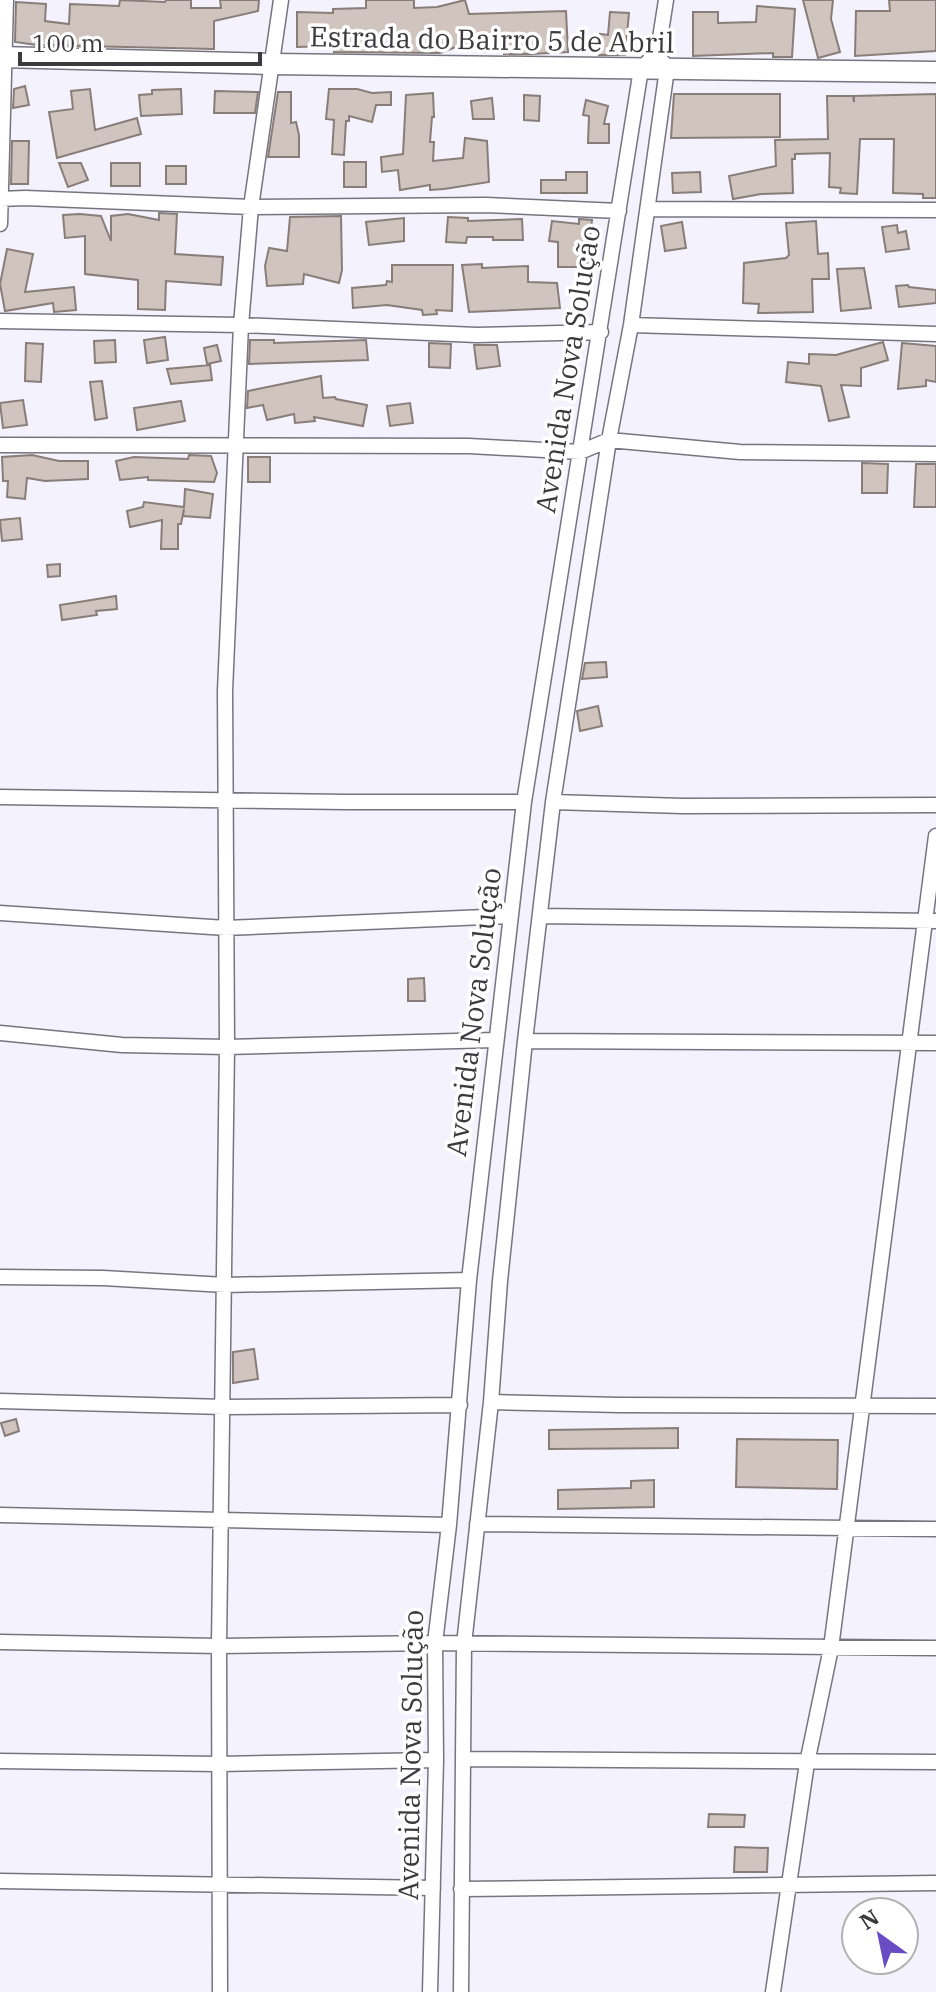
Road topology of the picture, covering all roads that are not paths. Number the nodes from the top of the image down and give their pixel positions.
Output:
1 (6, 0) edge
2 (281, 0) edge
3 (666, 0) edge
4 (2, 57) edge
5 (662, 60) junction
6 (271, 64) junction
7 (641, 69) junction
8 (936, 72) edge
9 (0, 199) edge
10 (251, 207) junction
11 (648, 209) junction
12 (936, 210) edge
13 (619, 211) junction
14 (0, 224) edge
15 (0, 321) edge
16 (241, 325) junction
17 (631, 325) junction
18 (601, 332) junction
19 (936, 334) edge
20 (609, 440) junction
21 (0, 445) edge
22 (234, 445) junction
23 (580, 452) junction
24 (936, 454) edge
25 (0, 797) edge
26 (226, 801) junction
27 (524, 802) junction
28 (553, 802) junction
29 (936, 805) edge
30 (936, 836) edge
31 (0, 913) edge
32 (509, 916) junction
33 (540, 916) junction
34 (931, 921) edge
35 (226, 928) junction
36 (0, 1033) edge
37 (495, 1040) junction
38 (525, 1041) junction
39 (910, 1043) junction
40 (936, 1043) edge
41 (227, 1047) junction
42 (0, 1277) edge
43 (469, 1280) junction
44 (225, 1285) junction
45 (0, 1401) edge
46 (491, 1402) junction
47 (460, 1405) junction
48 (864, 1406) junction
49 (936, 1406) edge
50 (224, 1407) junction
51 (0, 1515) edge
52 (221, 1520) junction
53 (477, 1524) junction
54 (449, 1525) junction
55 (845, 1529) junction
56 (936, 1529) edge
57 (0, 1642) edge
58 (435, 1643) junction
59 (464, 1644) junction
60 (219, 1646) junction
61 (831, 1648) junction
62 (936, 1648) edge
63 (463, 1759) junction
64 (436, 1760) junction
65 (0, 1761) edge
66 (936, 1762) edge
67 (807, 1763) junction
68 (219, 1764) junction
69 (0, 1881) edge
70 (936, 1883) edge
71 (218, 1885) junction
72 (790, 1885) junction
73 (433, 1888) junction
74 (461, 1889) junction
75 (220, 1992) edge
76 (430, 1992) edge
77 (461, 1992) edge
78 (773, 1992) edge

1 - 4 street
2 - 6 street
3 - 5 street, Avenida Nova Solução
4 - 6 street, Estrada do Bairro 5 de Abril
4 - 9 street
5 - 7 street, Estrada do Bairro 5 de Abril
5 - 8 street, Estrada do Bairro 5 de Abril
5 - 11 street, Avenida Nova Solução
6 - 7 street, Estrada do Bairro 5 de Abril
6 - 10 street
7 - 13 street, Avenida Nova Solução
9 - 10 street
9 - 14 street
10 - 13 street
10 - 16 street
11 - 12 street
11 - 17 street, Avenida Nova Solução
13 - 18 street, Avenida Nova Solução
15 - 16 street
16 - 18 street
16 - 22 street
17 - 19 street
17 - 20 street, Avenida Nova Solução
18 - 23 street, Avenida Nova Solução
20 - 23 street
20 - 24 street
20 - 28 street, Avenida Nova Solução
21 - 22 street
22 - 23 street
22 - 26 street
23 - 27 street, Avenida Nova Solução
25 - 26 street
26 - 27 street
26 - 35 street
27 - 32 street, Avenida Nova Solução
28 - 29 street
28 - 33 street, Avenida Nova Solução
30 - 34 street
31 - 35 street
32 - 35 street
32 - 37 street, Avenida Nova Solução
33 - 34 street
33 - 38 street, Avenida Nova Solução
34 - 39 street
35 - 41 street
36 - 41 street
37 - 41 street
37 - 43 street, Avenida Nova Solução
38 - 39 street
38 - 46 street, Avenida Nova Solução
39 - 40 street
39 - 48 street
41 - 44 street
42 - 44 street
43 - 44 street
43 - 47 street, Avenida Nova Solução
44 - 50 street
45 - 50 street
46 - 48 street
46 - 53 street, Avenida Nova Solução
47 - 50 street
47 - 54 street, Avenida Nova Solução
48 - 49 street
48 - 55 street
50 - 52 street
51 - 52 street
52 - 54 street
52 - 60 street
53 - 55 street
53 - 59 street, Avenida Nova Solução
54 - 58 street, Avenida Nova Solução
55 - 56 street
55 - 61 street
57 - 60 street
58 - 59 street
58 - 60 street
58 - 64 street, Avenida Nova Solução
59 - 61 street
59 - 63 street, Avenida Nova Solução
60 - 68 street
61 - 62 street
61 - 67 street
63 - 67 street
63 - 74 street, Avenida Nova Solução
64 - 68 street
64 - 73 street, Avenida Nova Solução
65 - 68 street
66 - 67 street
67 - 72 street
68 - 71 street
69 - 71 street
70 - 72 street
71 - 73 street
71 - 75 street
72 - 74 street
72 - 78 street
73 - 76 street, Avenida Nova Solução
74 - 77 street, Avenida Nova Solução

